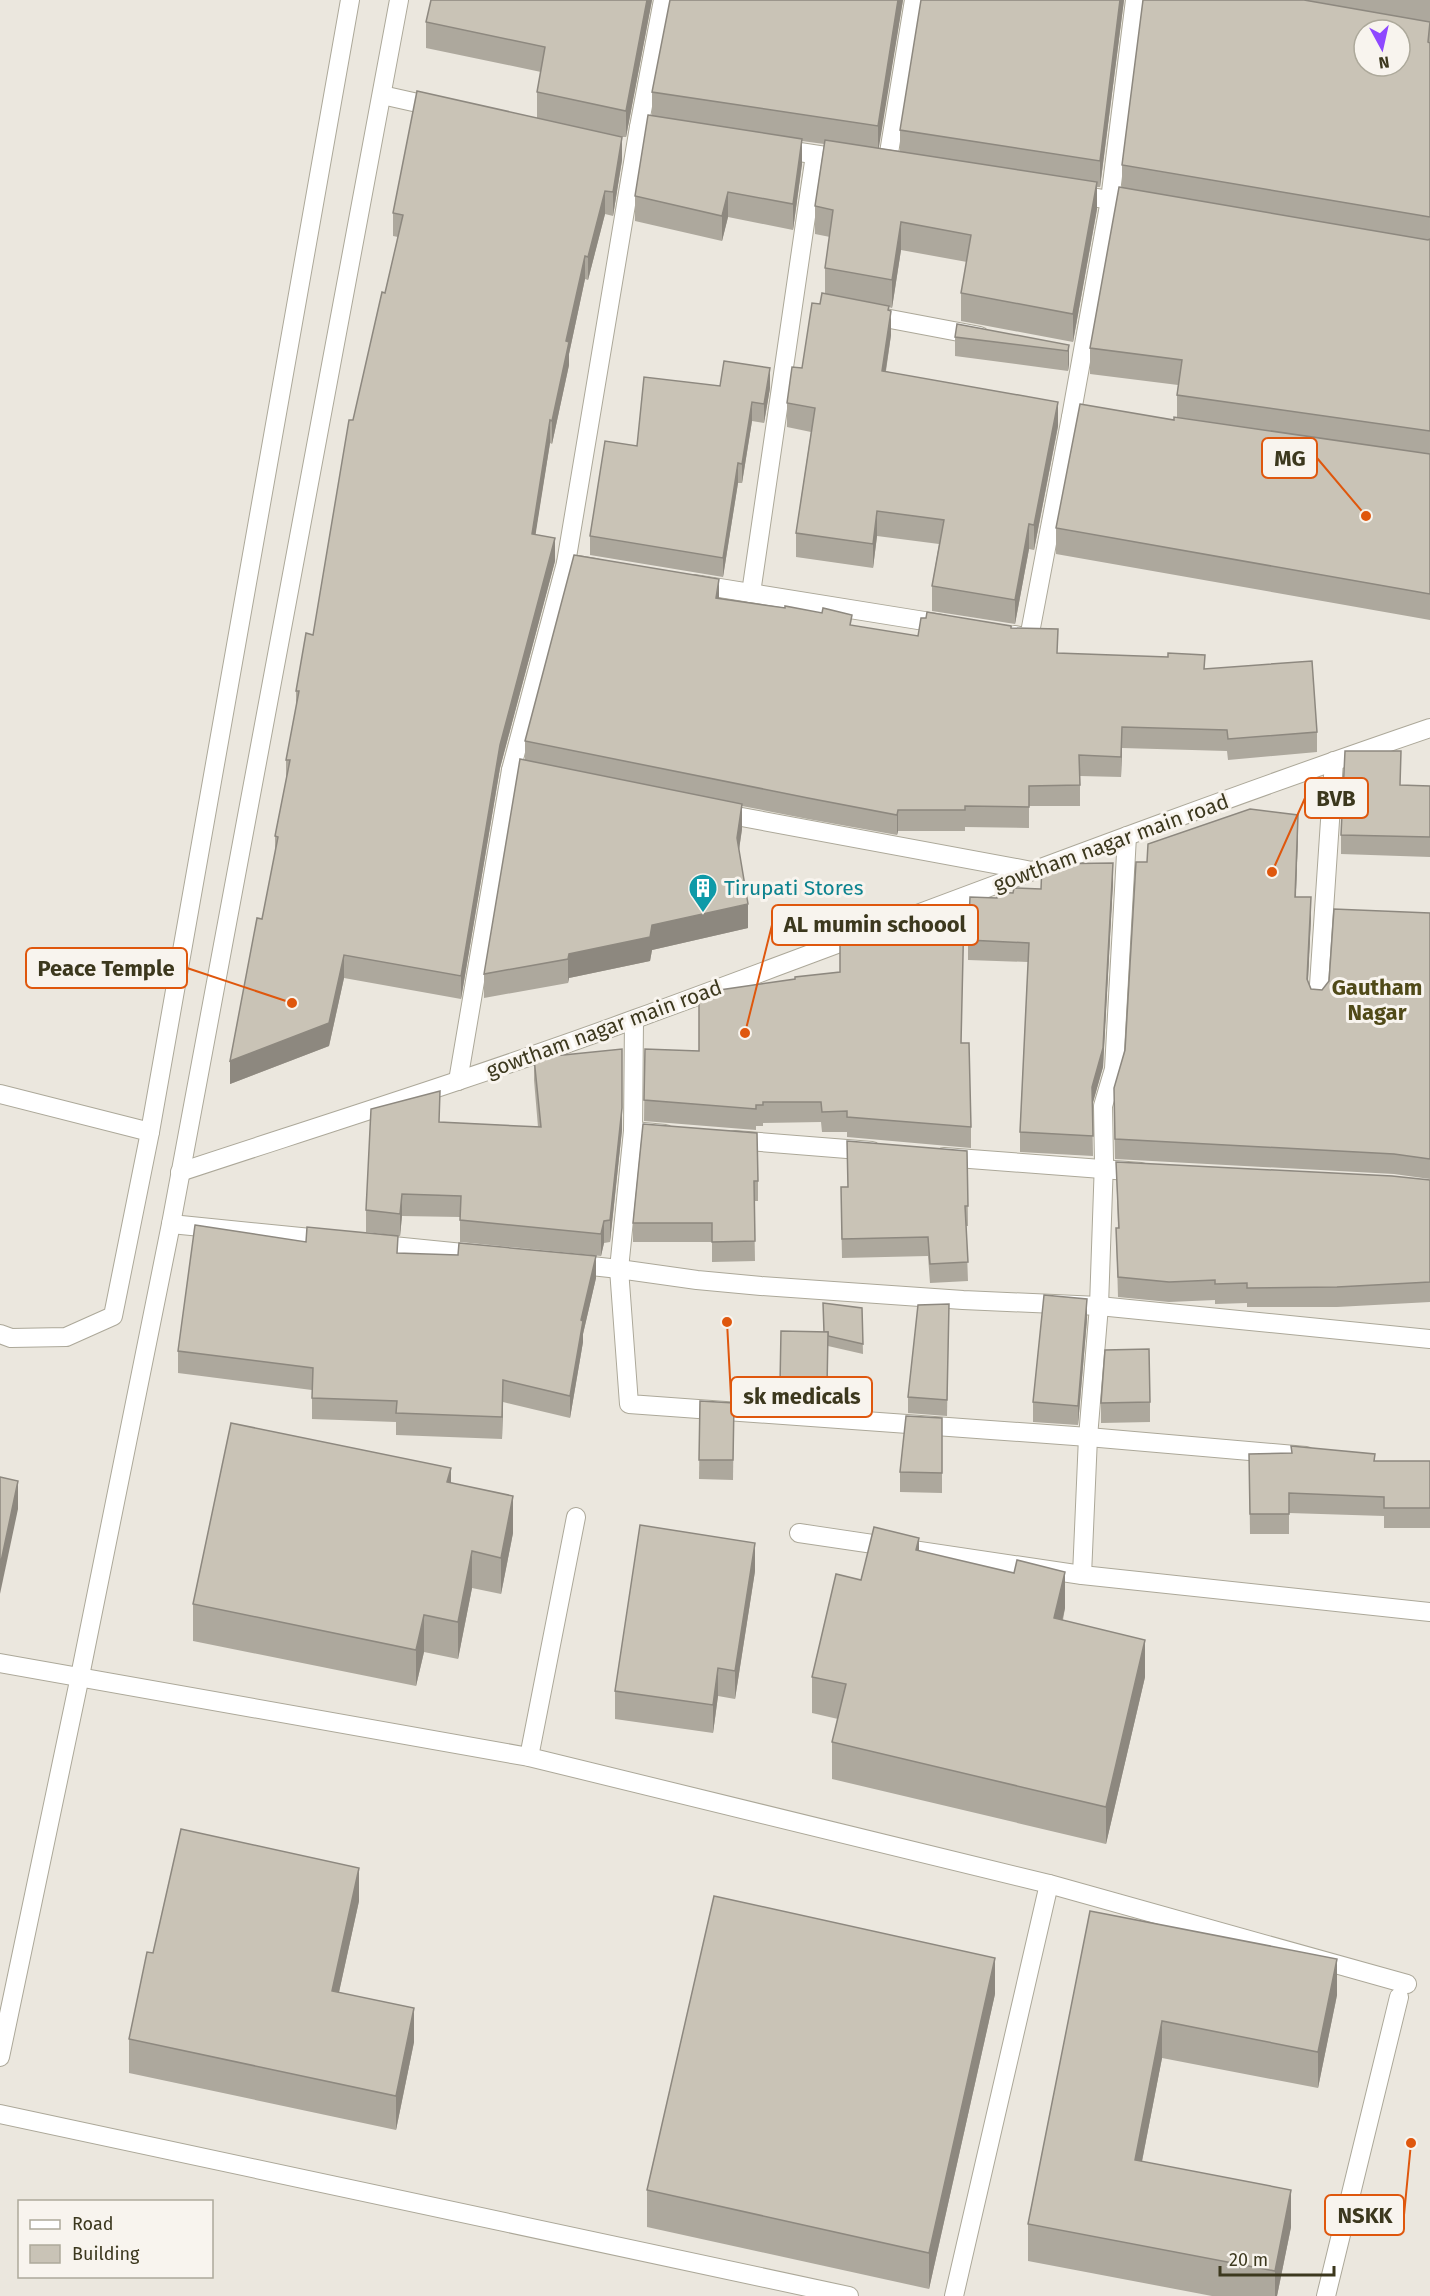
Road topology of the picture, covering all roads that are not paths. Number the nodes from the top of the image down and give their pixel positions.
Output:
1 (350, 0) edge
2 (399, 0) edge
3 (663, 0) edge
4 (914, 0) edge
5 (1135, 0) edge
6 (382, 95) junction
7 (462, 113) edge
8 (639, 127) junction
9 (686, 134) edge
10 (768, 147) edge
11 (815, 155) junction
12 (1051, 191) edge
13 (1110, 200) junction
14 (1157, 208) edge
15 (793, 301) junction
16 (816, 305) edge
17 (851, 312) edge
18 (1001, 340) edge
19 (1059, 351) edge
20 (1082, 356) junction
21 (1071, 417) junction
22 (1118, 424) edge
23 (566, 563) junction
24 (612, 570) edge
25 (681, 582) edge
26 (751, 593) junction
27 (960, 626) edge
28 (994, 632) edge
29 (1430, 728) edge
30 (1334, 761) junction
31 (511, 770) junction
32 (556, 779) edge
33 (704, 809) edge
34 (1127, 836) junction
35 (1034, 872) junction
36 (1318, 1000) edge
37 (634, 1020) junction
38 (458, 1081) junction
39 (0, 1094) edge
40 (633, 1131) junction
41 (150, 1132) junction
42 (680, 1135) edge
43 (715, 1138) edge
44 (891, 1153) edge
45 (927, 1156) edge
46 (1103, 1170) junction
47 (180, 1172) junction
48 (1161, 1173) edge
49 (171, 1224) junction
50 (501, 1257) edge
51 (560, 1263) edge
52 (619, 1269) junction
53 (1099, 1306) junction
54 (0, 1334) edge
55 (1430, 1339) edge
56 (1088, 1437) junction
57 (1324, 1457) edge
58 (576, 1517) dead end
59 (799, 1533) dead end
60 (1082, 1575) junction
61 (1430, 1612) edge
62 (0, 1662) edge
63 (81, 1676) junction
64 (529, 1757) junction
65 (1049, 1884) junction
66 (0, 2057) edge
67 (0, 2114) edge
68 (849, 2296) edge
69 (954, 2296) edge
70 (1326, 2296) edge

1 - 41 street
2 - 6 street
3 - 8 street
4 - 11 street
5 - 13 street
6 - 7 street
6 - 47 street
8 - 9 street
8 - 23 street
10 - 11 street
11 - 15 street
12 - 13 street
13 - 14 street
13 - 20 street
15 - 16 street
15 - 26 street
17 - 18 street
19 - 20 street
20 - 21 street
21 - 22 street
21 - 28 street
23 - 24 street
23 - 31 street
25 - 26 street
26 - 27 street
29 - 30 street, gowtham nagar main road
30 - 34 street, gowtham nagar main road
30 - 36 street
31 - 32 street
31 - 38 street
33 - 35 street
34 - 35 street, gowtham nagar main road
34 - 46 street
35 - 37 street, gowtham nagar main road
37 - 38 street, gowtham nagar main road
37 - 40 street
38 - 47 street, gowtham nagar main road
39 - 41 street
40 - 42 street
40 - 52 street
41 - 54 street
43 - 44 street
45 - 46 street
46 - 48 street
46 - 53 street
47 - 49 street
49 - 50 street
49 - 63 street
51 - 52 street
52 - 53 street
52 - 56 street
53 - 55 street
53 - 56 street
56 - 57 street
56 - 60 street
58 - 64 street
59 - 60 street
60 - 61 street
62 - 63 street
63 - 64 street
63 - 66 street
64 - 65 street
65 - 69 street
65 - 70 street
67 - 68 street

